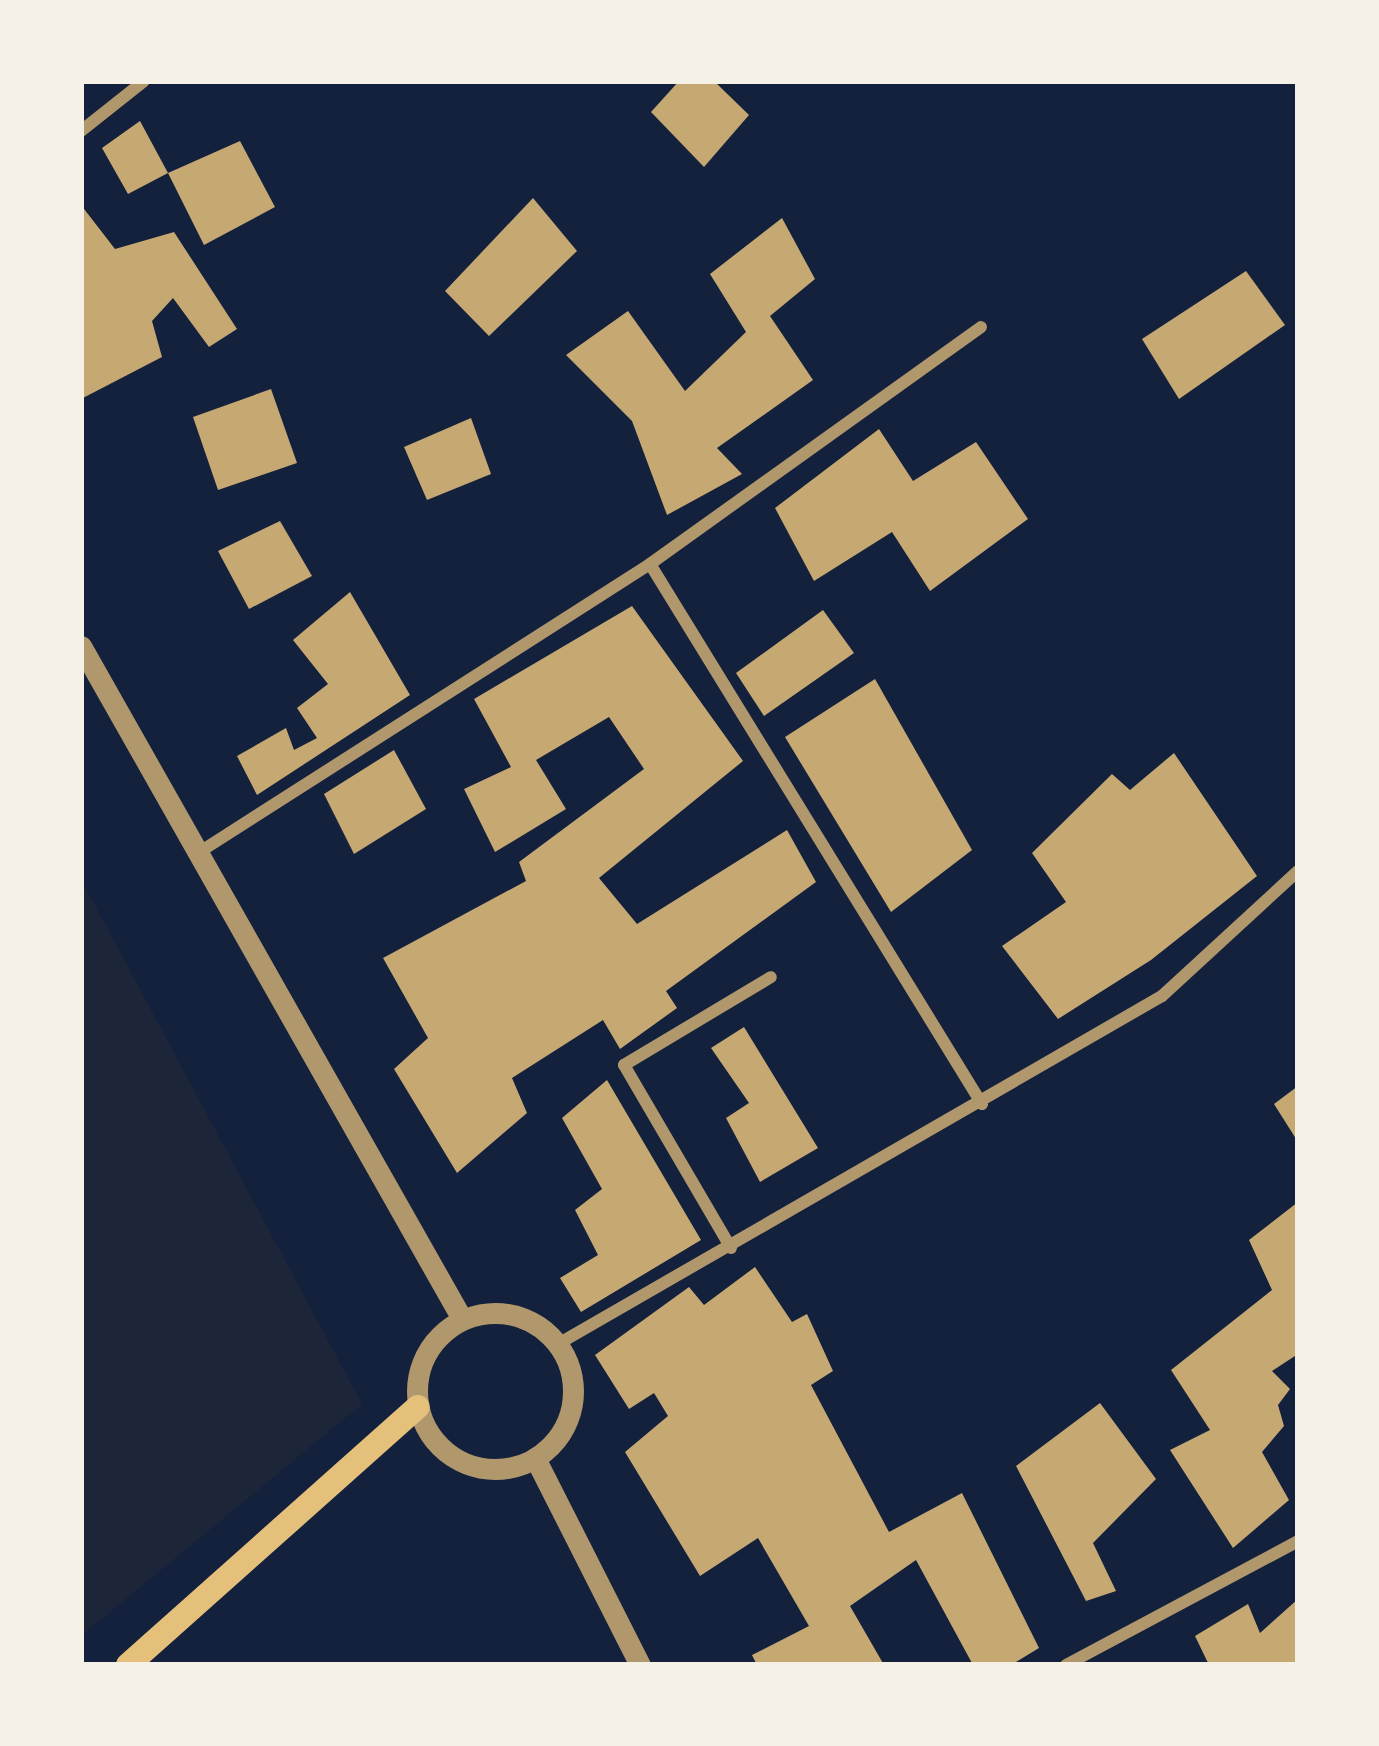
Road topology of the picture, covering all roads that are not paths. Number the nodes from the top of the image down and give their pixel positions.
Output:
1 (144, 81) edge
2 (81, 131) edge
3 (981, 327) dead end
4 (650, 564) junction
5 (81, 646) edge
6 (198, 853) junction
7 (1298, 871) edge
8 (771, 977) dead end
9 (982, 1104) junction
10 (731, 1248) junction
11 (462, 1319) junction
12 (558, 1345) junction
13 (418, 1407) junction
14 (535, 1458) junction
15 (1298, 1540) edge
16 (128, 1665) edge
17 (640, 1665) edge
18 (1066, 1665) edge

1 - 2 street
3 - 4 street
4 - 6 street
4 - 9 street
5 - 6 street
6 - 11 street
7 - 9 street
8 - 10 street
9 - 10 street
10 - 12 street
11 - 12 street
11 - 13 street
12 - 14 street
13 - 14 street
13 - 16 main road
14 - 17 street
15 - 18 street

